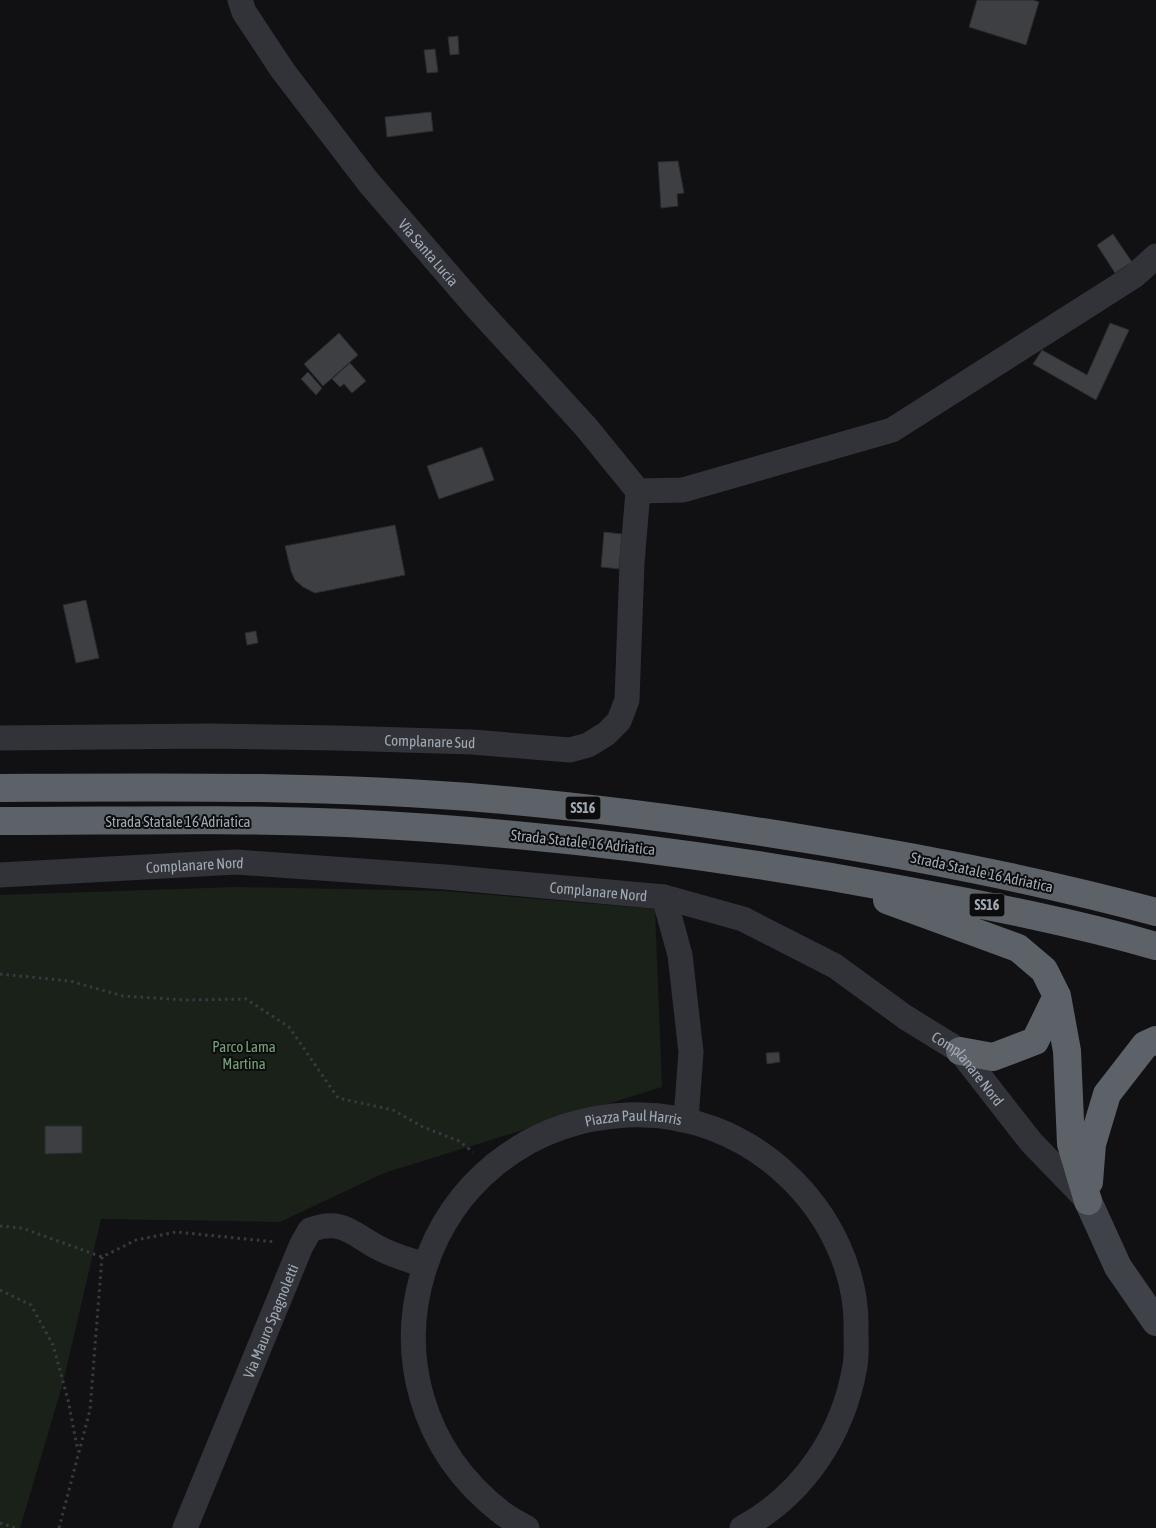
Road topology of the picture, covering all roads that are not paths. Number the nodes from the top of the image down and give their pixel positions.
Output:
1 (240, 0) edge
2 (1156, 256) edge
3 (638, 491) junction
4 (0, 738) edge
5 (0, 788) edge
6 (0, 821) edge
7 (815, 873) junction
8 (0, 875) edge
9 (664, 897) junction
10 (1156, 912) edge
11 (1156, 946) edge
12 (1057, 996) junction
13 (1156, 1040) edge
14 (960, 1051) junction
15 (686, 1119) junction
16 (1088, 1201) junction
17 (424, 1265) junction
18 (1156, 1322) edge
19 (504, 1521) edge
20 (758, 1524) edge
21 (185, 1528) edge
22 (527, 1528) edge

1 - 3 street, Via Santa Lucia
2 - 3 street
3 - 4 street, Complanare Sud
5 - 10 highway, Strada Statale 16 Adriatica / SS16
6 - 7 highway, Strada Statale 16 Adriatica / SS16
7 - 11 highway, Strada Statale 16 Adriatica / SS16
7 - 12 highway
8 - 9 street, Complanare Nord
9 - 14 street, Complanare Nord
9 - 15 street
12 - 14 highway
12 - 16 highway
13 - 16 highway
14 - 16 street, Complanare Nord
15 - 17 street, Piazza Paul Harris
15 - 20 street, Piazza Paul Harris
16 - 18 main road
17 - 19 street, Piazza Paul Harris
17 - 21 street, Via Mauro Spagnoletti
19 - 22 street, Piazza Paul Harris

